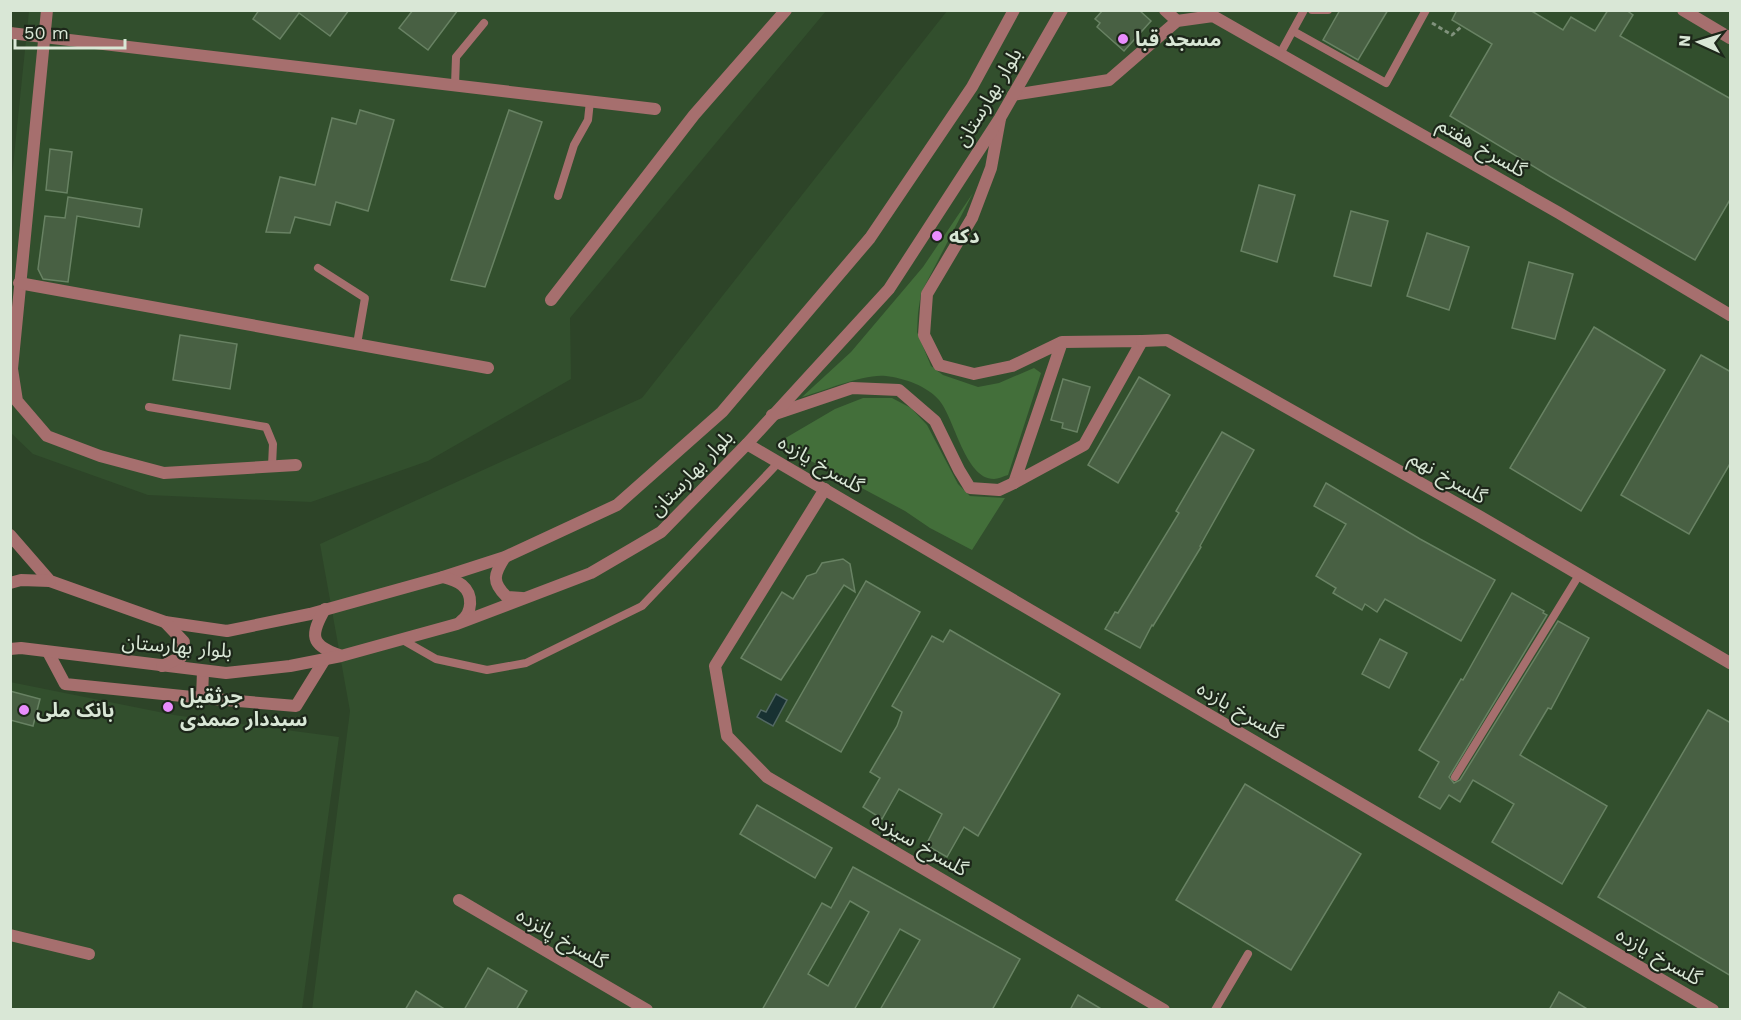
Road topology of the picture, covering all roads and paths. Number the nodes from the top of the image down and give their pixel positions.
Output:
1 (47, 10) edge
2 (786, 10) edge
3 (1014, 10) edge
4 (1062, 10) edge
5 (1165, 10) edge
6 (1304, 10) edge
7 (1312, 10) edge
8 (1328, 10) edge
9 (1683, 10) edge
10 (1424, 14) edge
11 (1177, 21) junction
12 (483, 23) dead end
13 (1462, 26) dead end
14 (1293, 31) junction
15 (10, 33) edge
16 (45, 36) junction
17 (1731, 38) edge
18 (1280, 54) junction
19 (455, 85) junction
20 (1013, 95) junction
21 (590, 101) junction
22 (655, 109) dead end
23 (1000, 118) junction
24 (558, 196) dead end
25 (16, 260) edge
26 (318, 268) dead end
27 (19, 283) junction
28 (551, 300) dead end
29 (1731, 315) edge
30 (1142, 341) junction
31 (1062, 342) junction
32 (357, 344) junction
33 (488, 368) dead end
34 (149, 407) dead end
35 (772, 415) junction
36 (747, 444) junction
37 (779, 462) junction
38 (296, 465) dead end
39 (272, 466) junction
40 (1014, 483) junction
41 (825, 489) junction
42 (10, 535) edge
43 (505, 557) junction
44 (1579, 575) junction
45 (443, 577) junction
46 (50, 581) junction
47 (10, 583) edge
48 (526, 598) junction
49 (325, 609) junction
50 (165, 622) junction
51 (457, 624) junction
52 (401, 639) junction
53 (14, 648) edge
54 (48, 652) junction
55 (341, 656) junction
56 (325, 659) junction
57 (1731, 663) edge
58 (161, 666) junction
59 (203, 671) junction
60 (202, 698) junction
61 (1455, 777) dead end
62 (459, 900) dead end
63 (10, 934) edge
64 (89, 954) dead end
65 (1248, 954) dead end
66 (646, 1010) edge
67 (1164, 1010) edge
68 (1215, 1010) edge
69 (1713, 1010) edge

1 - 16 street
2 - 28 street
3 - 43 street, بلوار بهارستان
4 - 20 street, بلوار بهارستان
5 - 11 street
6 - 14 lane
7 - 8 lane
9 - 17 street
10 - 13 path
10 - 14 lane
11 - 18 street, گلسرخ هفتم
11 - 20 street
12 - 19 lane
14 - 18 lane
15 - 16 street
16 - 19 street
16 - 25 street
18 - 29 street, گلسرخ هفتم
19 - 21 street
20 - 23 street, بلوار بهارستان
21 - 22 street
21 - 24 lane
23 - 31 street
23 - 35 street, بلوار بهارستان
25 - 27 street
26 - 32 lane
27 - 32 street
27 - 39 street
30 - 31 street, گلسرخ نهم
30 - 40 street
30 - 44 street, گلسرخ نهم
31 - 40 street
32 - 33 street
34 - 39 lane
35 - 36 street, بلوار بهارستان
35 - 40 street
36 - 37 street, گلسرخ یازده
36 - 48 street, بلوار بهارستان
37 - 41 street, گلسرخ یازده
37 - 52 lane
38 - 39 street
41 - 67 street, گلسرخ سیزده
41 - 69 street, گلسرخ یازده
42 - 46 street, بلوار بهارستان
43 - 45 street, بلوار بهارستان
43 - 48 street
44 - 57 street, گلسرخ نهم
44 - 61 lane
45 - 49 street, بلوار بهارستان
45 - 51 street
46 - 47 street
46 - 50 street, بلوار بهارستان
48 - 51 street, بلوار بهارستان
49 - 50 street, بلوار بهارستان
49 - 55 street
50 - 58 street
51 - 52 street, بلوار بهارستان
52 - 55 street, بلوار بهارستان
53 - 54 street, بلوار بهارستان
54 - 58 street, بلوار بهارستان
54 - 60 street
55 - 56 street, بلوار بهارستان
56 - 59 street, بلوار بهارستان
56 - 60 street
58 - 59 street, بلوار بهارستان
59 - 60 street
62 - 66 street, گلسرخ پانزده
63 - 64 street
65 - 68 lane

